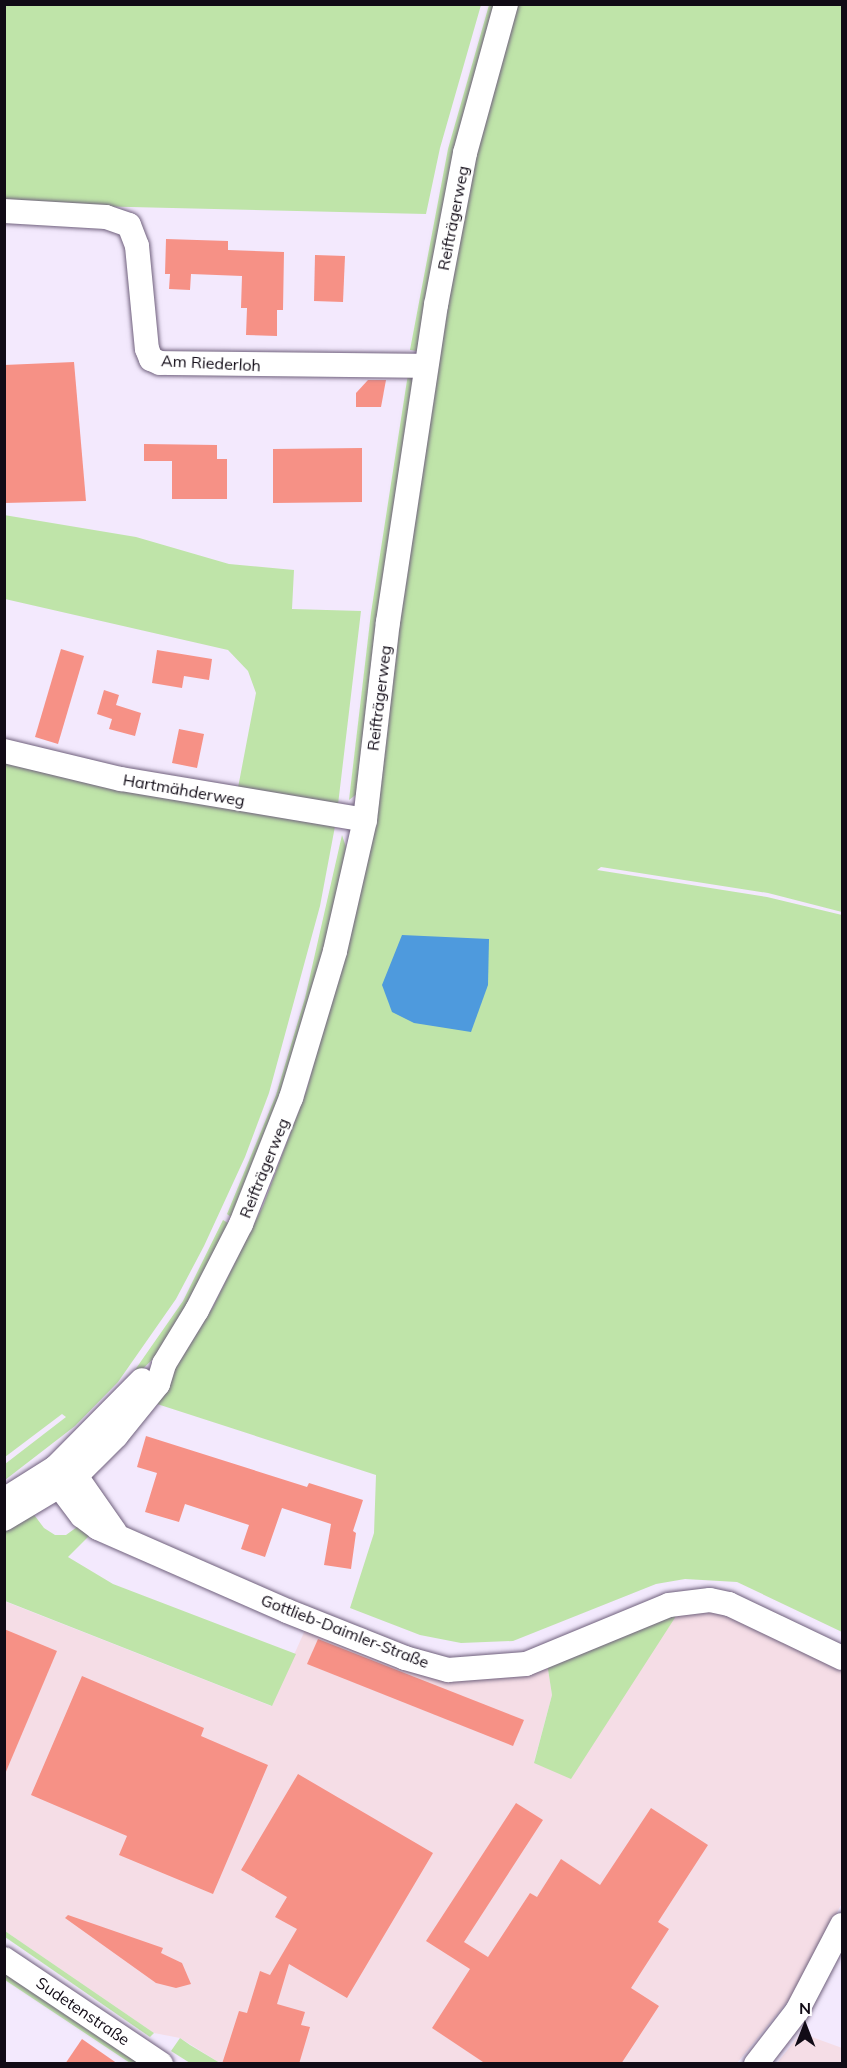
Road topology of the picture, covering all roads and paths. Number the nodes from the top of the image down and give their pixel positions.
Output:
1 (506, 4) edge
2 (4, 211) edge
3 (426, 366) junction
4 (4, 751) edge
5 (365, 820) junction
6 (64, 1476) junction
7 (4, 1500) edge
8 (4, 1519) edge
9 (843, 1658) edge
10 (843, 1925) edge
11 (4, 1959) edge
12 (161, 2064) edge
13 (756, 2064) edge

1 - 3 street, Reifträgerweg
2 - 3 street, Am Riederloh
3 - 5 street, Reifträgerweg
4 - 5 street, Hartmähderweg
5 - 6 street, Reifträgerweg
6 - 7 street, Reifträgerweg
6 - 8 street, Reifträgerweg
6 - 9 street, Gottlieb-Daimler-Straße
10 - 13 street
11 - 12 street, Sudetenstraße

